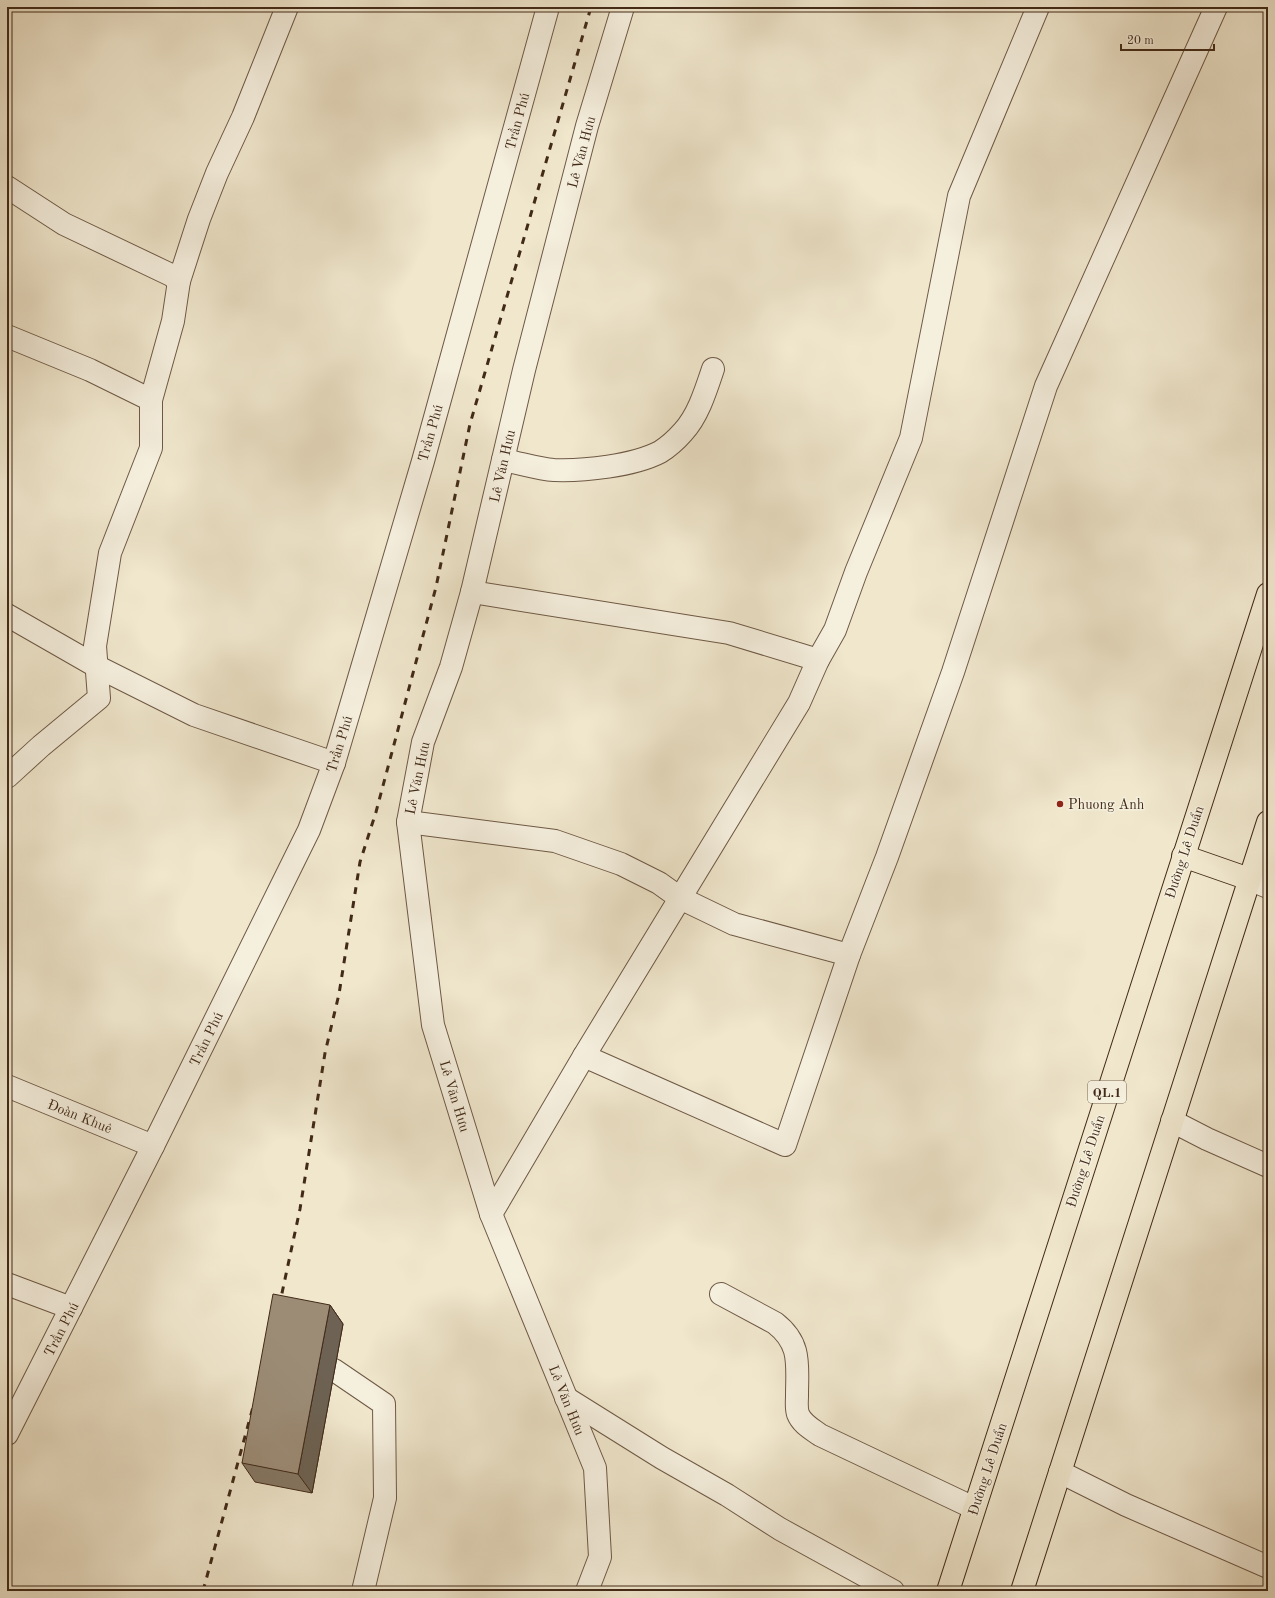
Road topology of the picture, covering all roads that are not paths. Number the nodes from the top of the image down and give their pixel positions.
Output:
1 (288, 7) edge
2 (548, 7) edge
3 (623, 7) edge
4 (1038, 7) edge
5 (1216, 7) edge
6 (7, 187) edge
7 (179, 281) junction
8 (7, 336) edge
9 (713, 369) dead end
10 (151, 400) junction
11 (503, 460) junction
12 (472, 592) junction
13 (1268, 594) edge
14 (7, 615) edge
15 (818, 660) junction
16 (96, 666) junction
17 (334, 763) junction
18 (7, 777) edge
19 (408, 822) junction
20 (1268, 822) edge
21 (1183, 856) junction
22 (1259, 883) edge
23 (680, 898) junction
24 (849, 955) junction
25 (584, 1056) junction
26 (7, 1086) edge
27 (1172, 1121) junction
28 (153, 1146) junction
29 (1268, 1166) edge
30 (491, 1214) junction
31 (7, 1284) edge
32 (721, 1294) dead end
33 (71, 1308) junction
34 (334, 1370) dead end
35 (566, 1398) junction
36 (7, 1434) edge
37 (1060, 1472) junction
38 (974, 1508) junction
39 (1268, 1567) edge
40 (363, 1591) edge
41 (587, 1591) edge
42 (893, 1591) edge
43 (948, 1591) edge
44 (1022, 1591) edge

1 - 7 street
2 - 17 street, Trần Phú
3 - 11 street, Lê Văn Hưu
4 - 15 street
5 - 24 street
6 - 7 street
7 - 10 street
8 - 10 street
9 - 11 street
10 - 16 street
11 - 12 street, Lê Văn Hưu
12 - 15 street
12 - 19 street, Lê Văn Hưu
13 - 21 highway, Đường Lê Duẩn / QL.1
14 - 16 street
15 - 23 street
16 - 17 street
16 - 18 street
17 - 28 street, Trần Phú
19 - 23 street
19 - 30 street, Lê Văn Hưu
20 - 22 highway
21 - 22 highway
21 - 38 highway, Đường Lê Duẩn / QL.1
22 - 27 highway
23 - 24 street
23 - 25 street
24 - 25 street
25 - 30 street
26 - 28 street, Đoàn Khuê
27 - 29 street
27 - 37 highway
28 - 33 street, Trần Phú
30 - 35 street, Lê Văn Hưu
31 - 33 street
32 - 38 street
33 - 36 street, Trần Phú
34 - 40 street
35 - 41 street, Lê Văn Hưu
35 - 42 street
37 - 39 street
37 - 44 highway
38 - 43 highway, Đường Lê Duẩn / QL.1

